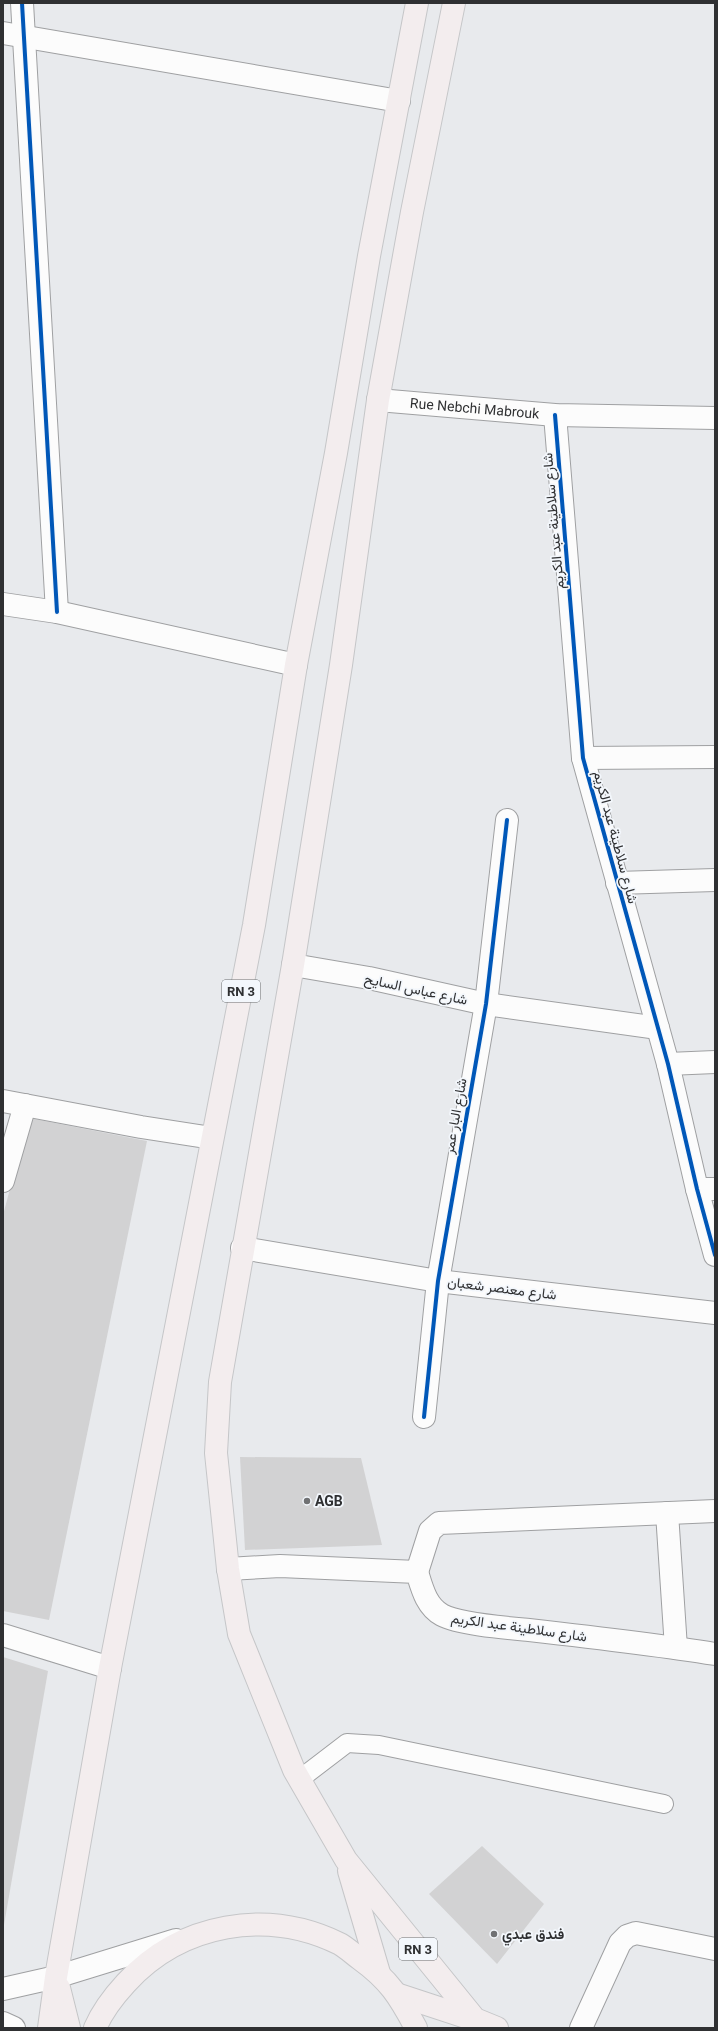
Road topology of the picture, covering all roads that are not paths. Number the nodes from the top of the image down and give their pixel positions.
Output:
1 (22, 3) edge
2 (417, 3) edge
3 (454, 3) edge
4 (3, 33) edge
5 (24, 37) junction
6 (399, 101) junction
7 (378, 400) junction
8 (555, 415) junction
9 (715, 418) edge
10 (3, 604) edge
11 (57, 612) junction
12 (296, 665) junction
13 (715, 757) edge
14 (583, 758) junction
15 (507, 820) dead end
16 (715, 880) edge
17 (617, 883) junction
18 (293, 965) junction
19 (486, 1004) junction
20 (658, 1028) junction
21 (715, 1062) edge
22 (668, 1064) junction
23 (3, 1101) edge
24 (25, 1105) junction
25 (212, 1138) junction
26 (3, 1181) edge
27 (706, 1189) edge
28 (242, 1248) junction
29 (715, 1255) edge
30 (438, 1281) junction
31 (715, 1313) edge
32 (424, 1417) dead end
33 (715, 1511) edge
34 (667, 1513) junction
35 (228, 1569) junction
36 (417, 1572) junction
37 (3, 1635) edge
38 (676, 1648) junction
39 (715, 1654) edge
40 (110, 1668) junction
41 (300, 1779) junction
42 (664, 1804) dead end
43 (346, 1860) junction
44 (200, 1933) junction
45 (715, 1948) edge
46 (379, 1973) junction
47 (56, 1977) junction
48 (3, 1989) edge
49 (398, 1995) junction
50 (3, 2023) edge
51 (480, 2024) edge
52 (14, 2028) edge
53 (49, 2028) edge
54 (69, 2028) edge
55 (95, 2028) edge
56 (416, 2028) edge
57 (497, 2028) edge
58 (581, 2028) edge

1 - 5 street
2 - 6 main road, RN 3
3 - 7 main road, RN 3
4 - 5 street
5 - 6 street
5 - 11 street
6 - 12 main road, RN 3
7 - 8 street, Rue Nebchi Mabrouk
7 - 18 main road, RN 3
8 - 9 street, Rue Nebchi Mabrouk
8 - 14 street, شارع سلاطينة عبد الكريم
10 - 11 street
11 - 12 street
12 - 25 main road, RN 3
13 - 14 street
14 - 17 street, شارع سلاطينة عبد الكريم
15 - 19 street, شارع البار عمر
16 - 17 street
17 - 20 street, شارع سلاطينة عبد الكريم
18 - 19 street, شارع عباس السايح
18 - 28 main road, RN 3
19 - 20 street, شارع عباس السايح
19 - 30 street, شارع البار عمر
20 - 22 street, شارع سلاطينة عبد الكريم
21 - 22 street
22 - 27 street, شارع سلاطينة عبد الكريم
23 - 24 street
24 - 25 street
24 - 26 street
25 - 40 main road, RN 3
27 - 29 street, شارع سلاطينة عبد الكريم
28 - 30 street, شارع معنصر شعبان
28 - 35 main road, RN 3
30 - 31 street, شارع معنصر شعبان
30 - 32 street, شارع البار عمر
33 - 34 street
34 - 36 street
34 - 38 street
35 - 36 street
35 - 41 main road, RN 3
36 - 38 street, شارع سلاطينة عبد الكريم
37 - 40 street
38 - 39 street, شارع سلاطينة عبد الكريم
40 - 47 main road, RN 3
41 - 42 lane
41 - 43 main road, RN 3
43 - 46 main road, RN 3
43 - 51 main road, RN 3
44 - 46 main road
44 - 47 street
44 - 55 main road
45 - 58 street
46 - 49 main road
47 - 48 street
47 - 53 main road, RN 3
47 - 54 main road, RN 3
49 - 51 main road
49 - 56 main road
50 - 52 street
51 - 57 main road, RN 3

